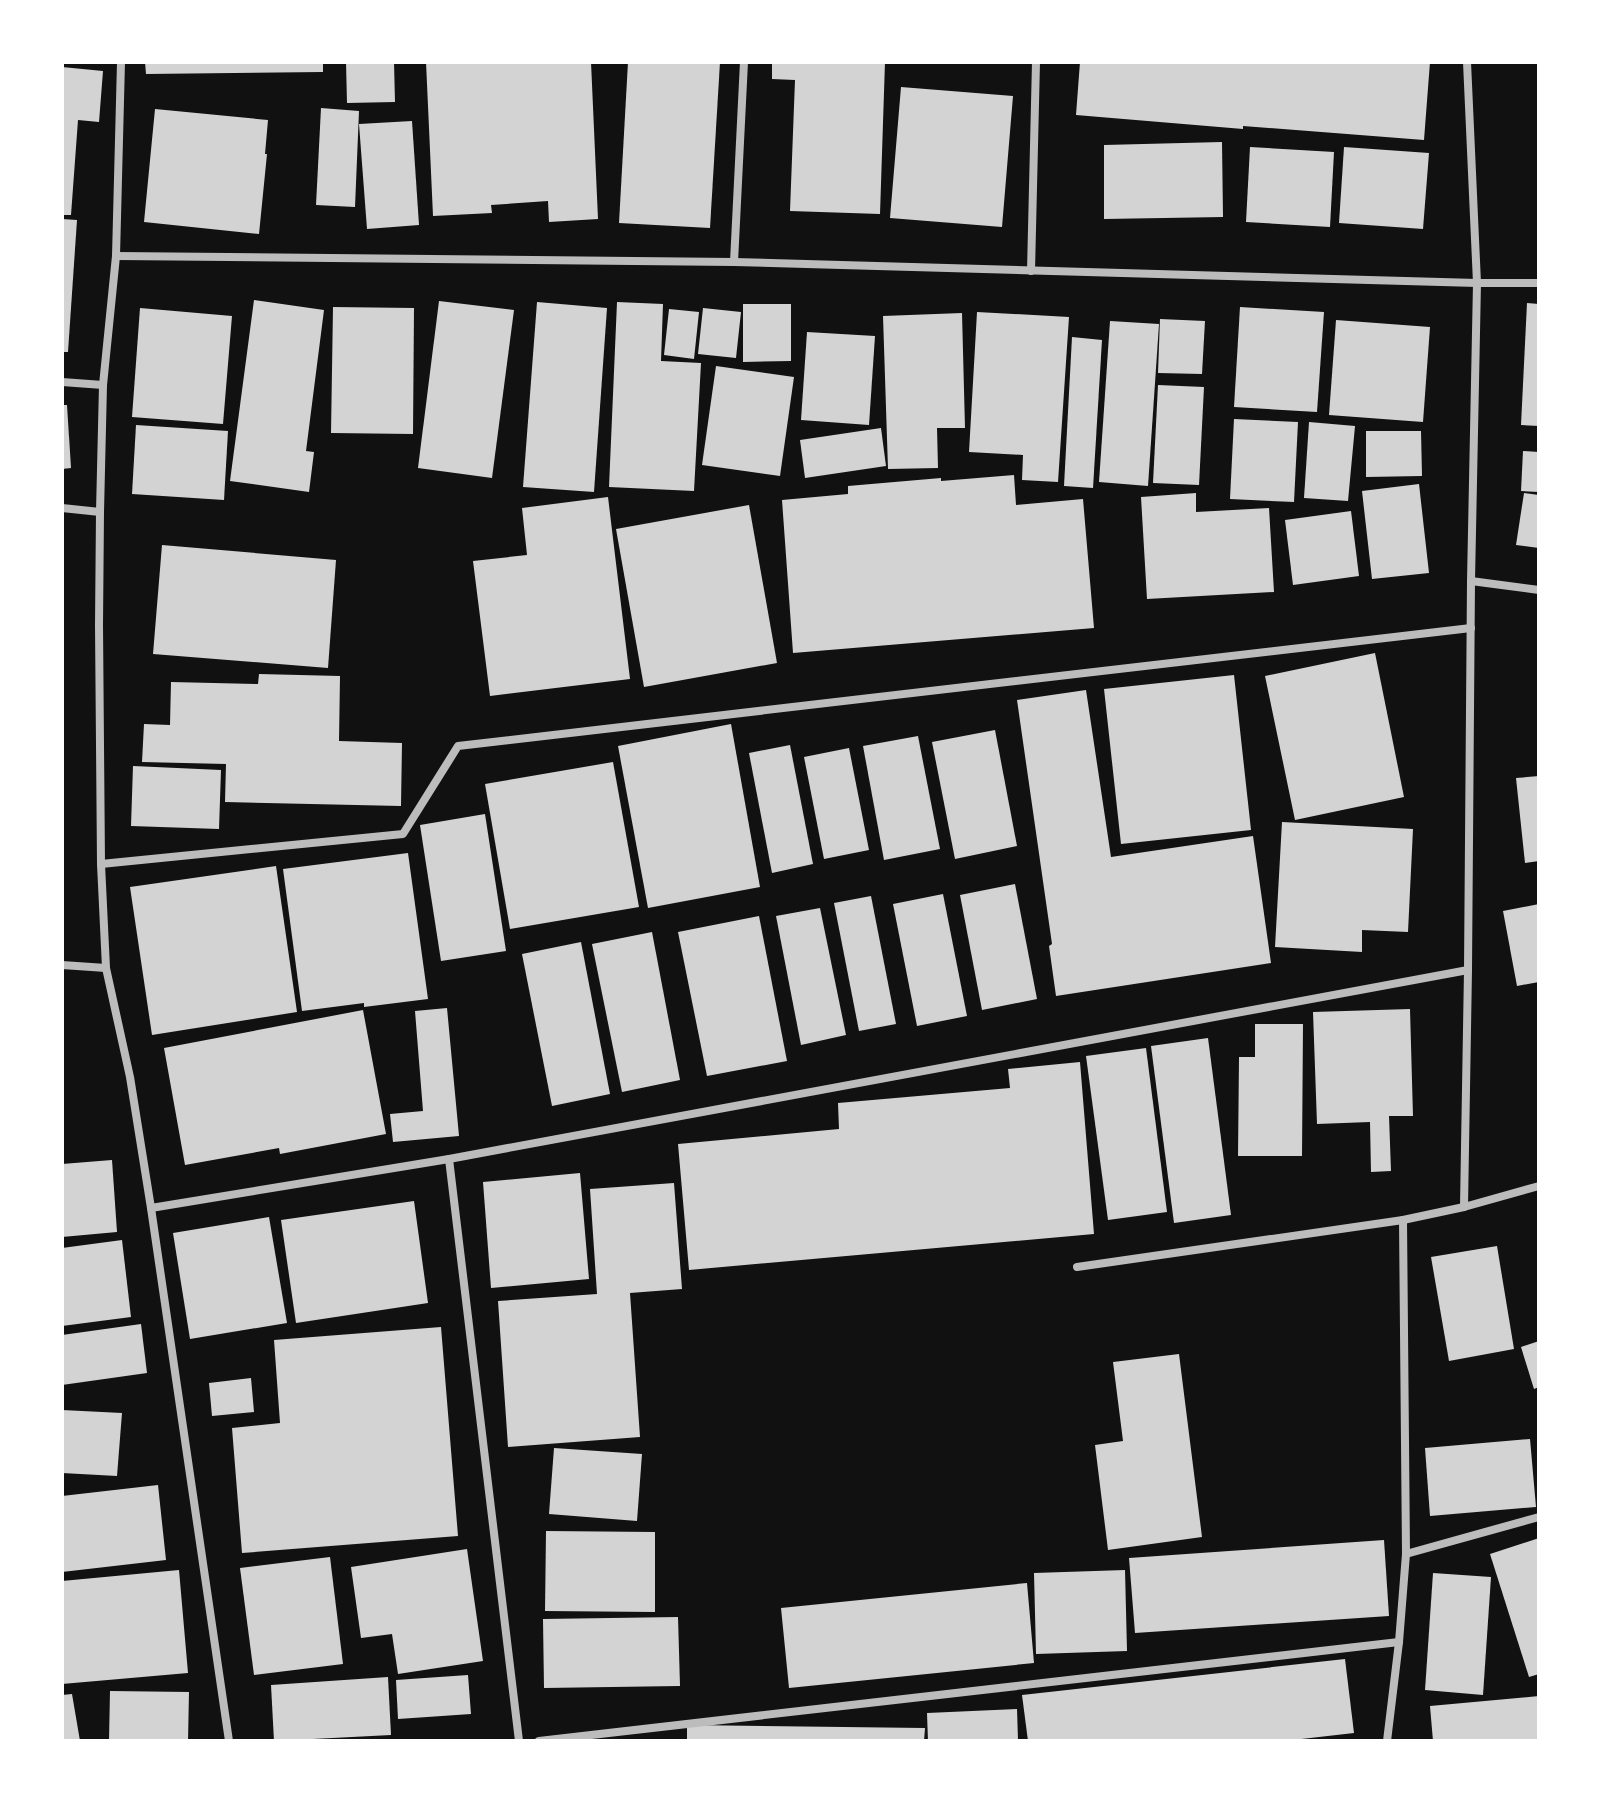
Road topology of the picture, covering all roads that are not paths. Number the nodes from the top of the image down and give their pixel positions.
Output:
1 (121, 62) edge
2 (744, 62) edge
3 (1036, 62) edge
4 (1467, 62) edge
5 (116, 256) junction
6 (734, 262) junction
7 (1031, 271) junction
8 (1477, 283) junction
9 (1539, 283) edge
10 (62, 382) edge
11 (103, 385) junction
12 (62, 508) edge
13 (100, 512) junction
14 (1471, 581) junction
15 (1539, 590) edge
16 (1471, 628) junction
17 (101, 864) junction
18 (62, 965) edge
19 (106, 968) junction
20 (1468, 970) junction
21 (449, 1159) junction
22 (1539, 1186) edge
23 (1464, 1207) junction
24 (151, 1208) junction
25 (1403, 1220) junction
26 (1077, 1267) dead end
27 (1539, 1517) edge
28 (1406, 1554) junction
29 (1399, 1642) junction
30 (229, 1741) edge
31 (519, 1741) edge
32 (539, 1741) edge
33 (1387, 1741) edge

1 - 5 street
2 - 6 street
3 - 7 street
4 - 8 street
5 - 6 street
5 - 11 street
6 - 7 street
7 - 8 street
8 - 9 street
8 - 14 street
10 - 11 street
11 - 13 street
12 - 13 street
13 - 17 street
14 - 15 street
14 - 16 street
16 - 17 street
16 - 20 street
17 - 19 street
18 - 19 street
19 - 24 street
20 - 21 street
20 - 23 street
21 - 24 street
21 - 31 street
22 - 23 street
23 - 25 street
24 - 30 street
25 - 26 street
25 - 28 street
27 - 28 street
28 - 29 street
29 - 32 street
29 - 33 street

